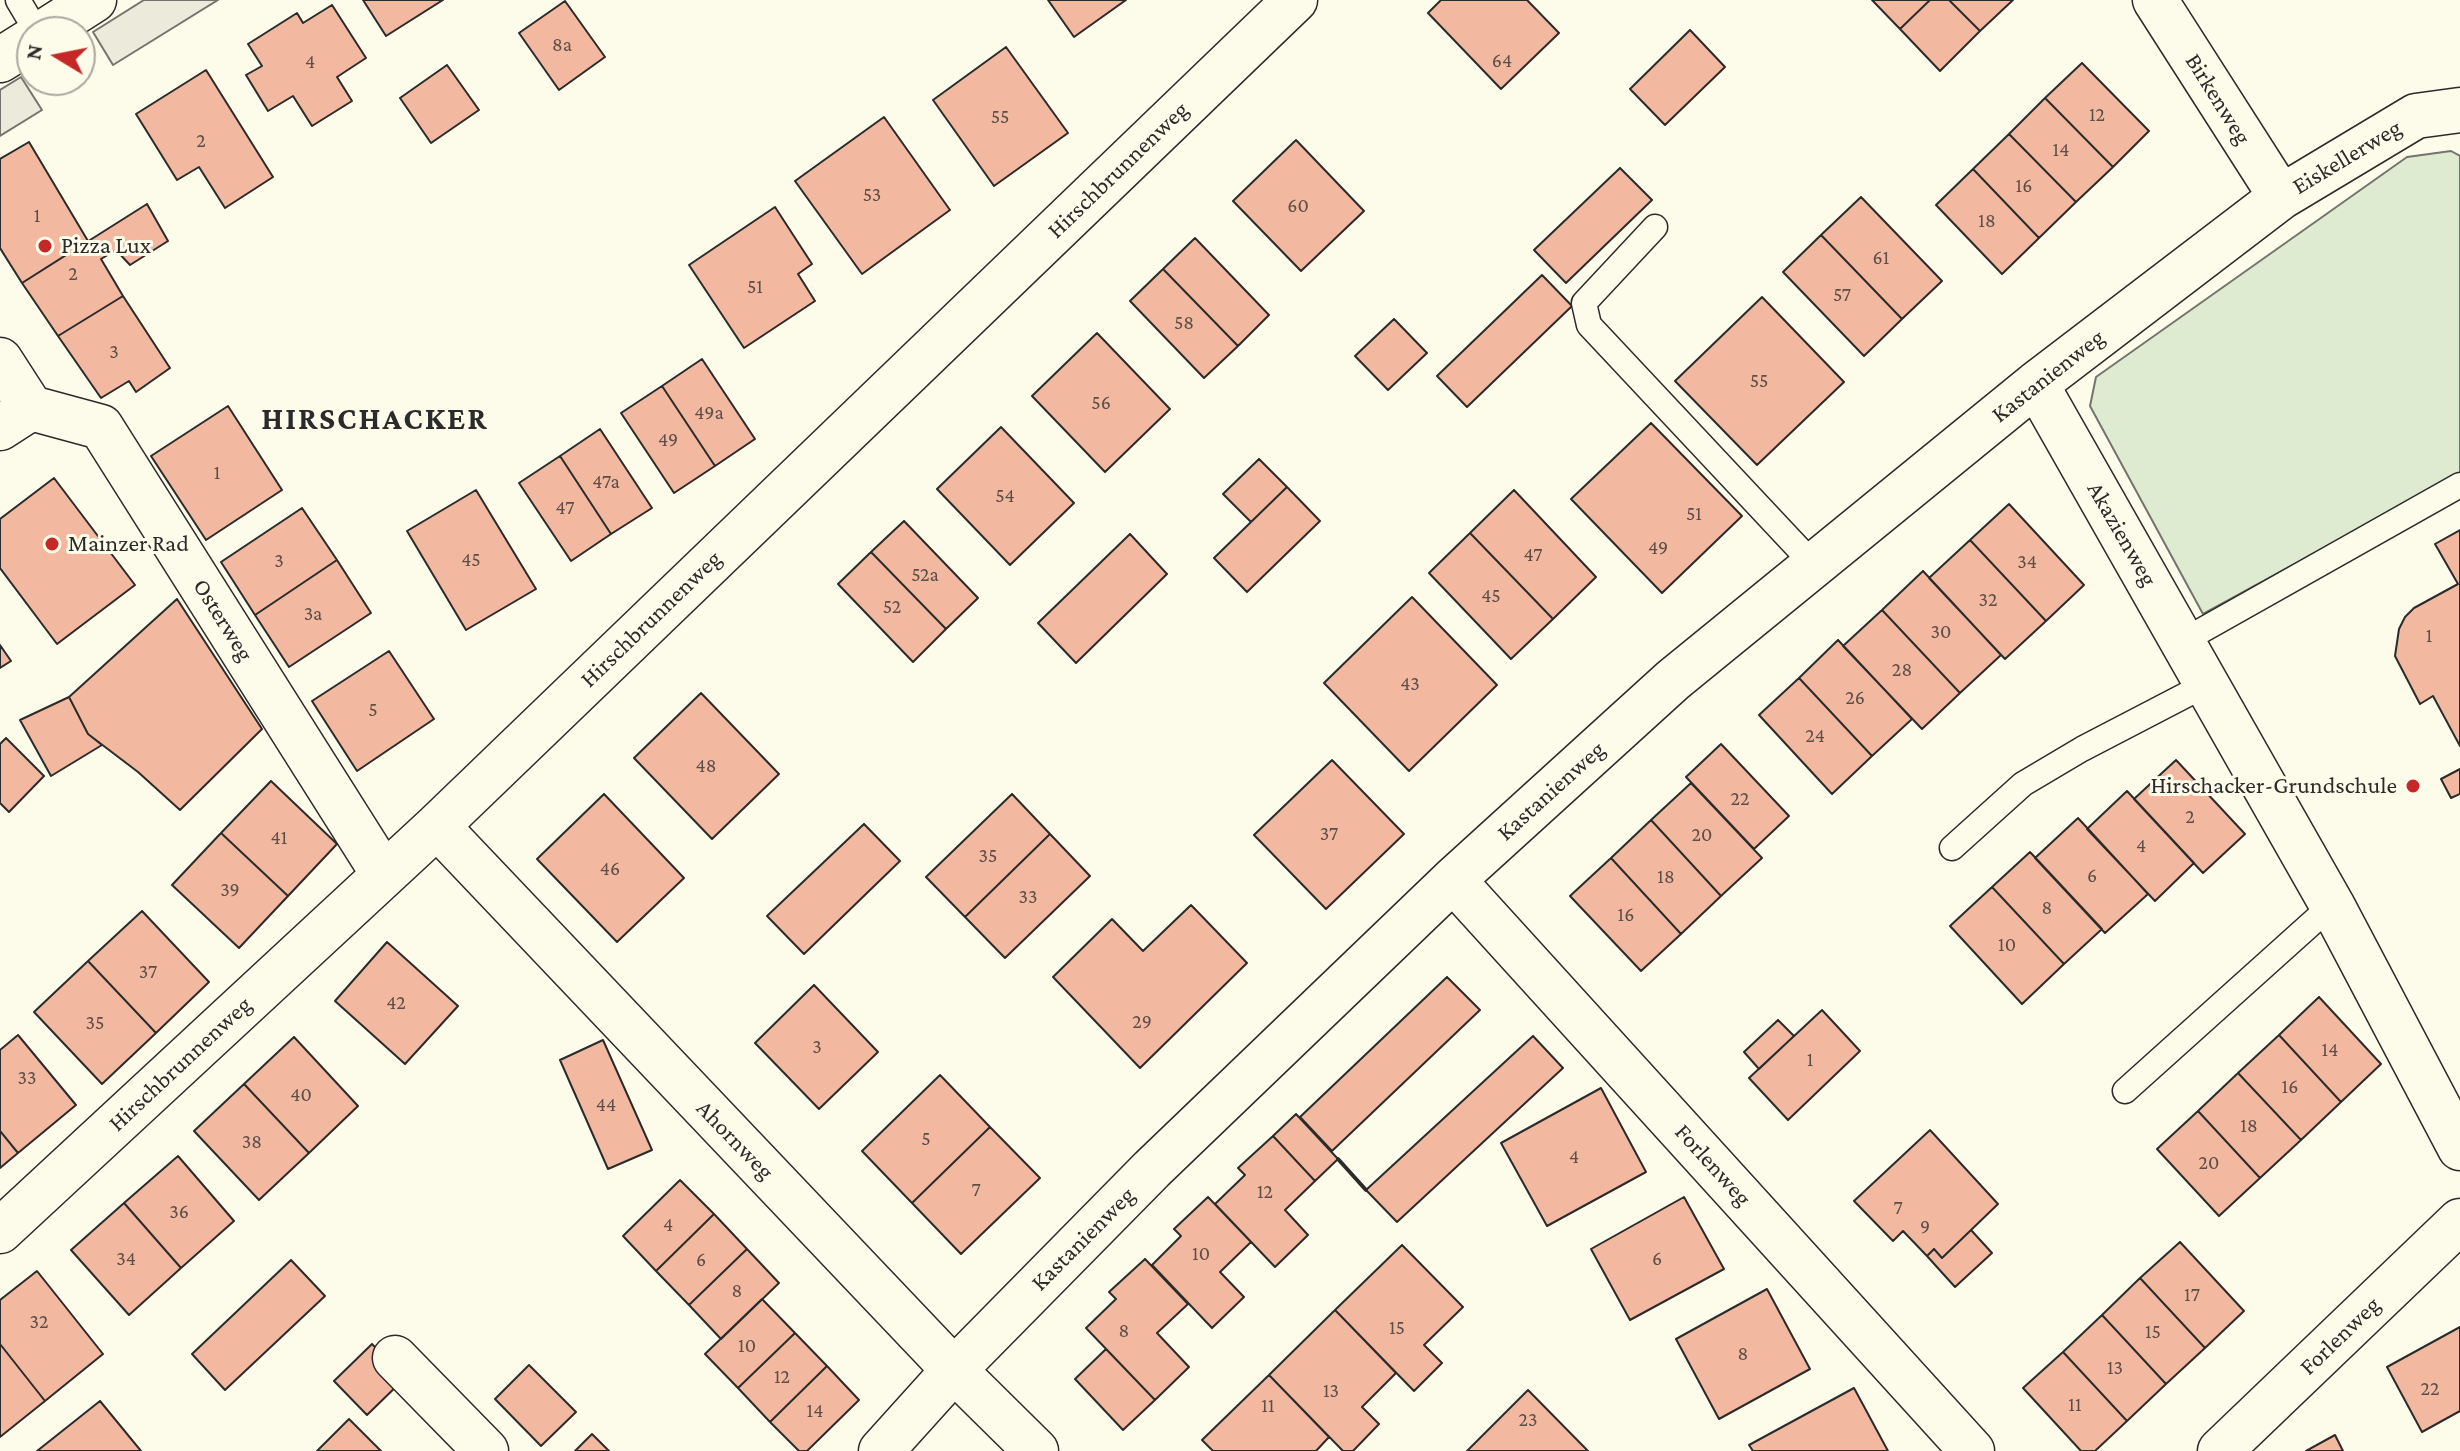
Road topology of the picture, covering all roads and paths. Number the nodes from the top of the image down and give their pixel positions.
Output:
1 (94, 0) edge
2 (1295, 0) edge
3 (2155, 0) edge
4 (69, 16) edge
5 (2460, 110) edge
6 (2281, 197) junction
7 (1655, 227) dead end
8 (0, 360) edge
9 (2036, 384) junction
10 (16, 418) edge
11 (2460, 485) edge
12 (1814, 565) junction
13 (2183, 641) junction
14 (2207, 684) junction
15 (437, 826) junction
16 (1952, 848) dead end
17 (384, 875) junction
18 (1453, 880) junction
19 (2332, 905) junction
20 (2125, 1091) dead end
21 (2460, 1148) edge
22 (2460, 1221) edge
23 (0, 1231) edge
24 (395, 1358) dead end
25 (954, 1370) junction
26 (486, 1451) edge
27 (881, 1451) edge
28 (1036, 1451) edge
29 (1972, 1451) edge
30 (2220, 1451) edge

1 - 4 street
2 - 15 street, Hirschbrunnenweg
3 - 6 street, Birkenweg
5 - 6 street, Eiskellerweg
6 - 9 street, Kastanienweg
7 - 12 lane
8 - 10 street
9 - 12 street, Kastanienweg
9 - 13 street, Akazienweg
10 - 17 street, Osterweg
11 - 13 lane
12 - 18 street, Kastanienweg
13 - 14 street, Akazienweg
14 - 16 lane
14 - 19 street, Akazienweg
15 - 17 street, Hirschbrunnenweg
15 - 25 street, Ahornweg
17 - 23 street, Hirschbrunnenweg
18 - 25 street, Kastanienweg
18 - 29 street, Forlenweg
19 - 20 lane
19 - 21 street, Akazienweg
22 - 30 street, Forlenweg
24 - 26 street
25 - 27 street, Kastanienweg
25 - 28 street, Ahornweg

